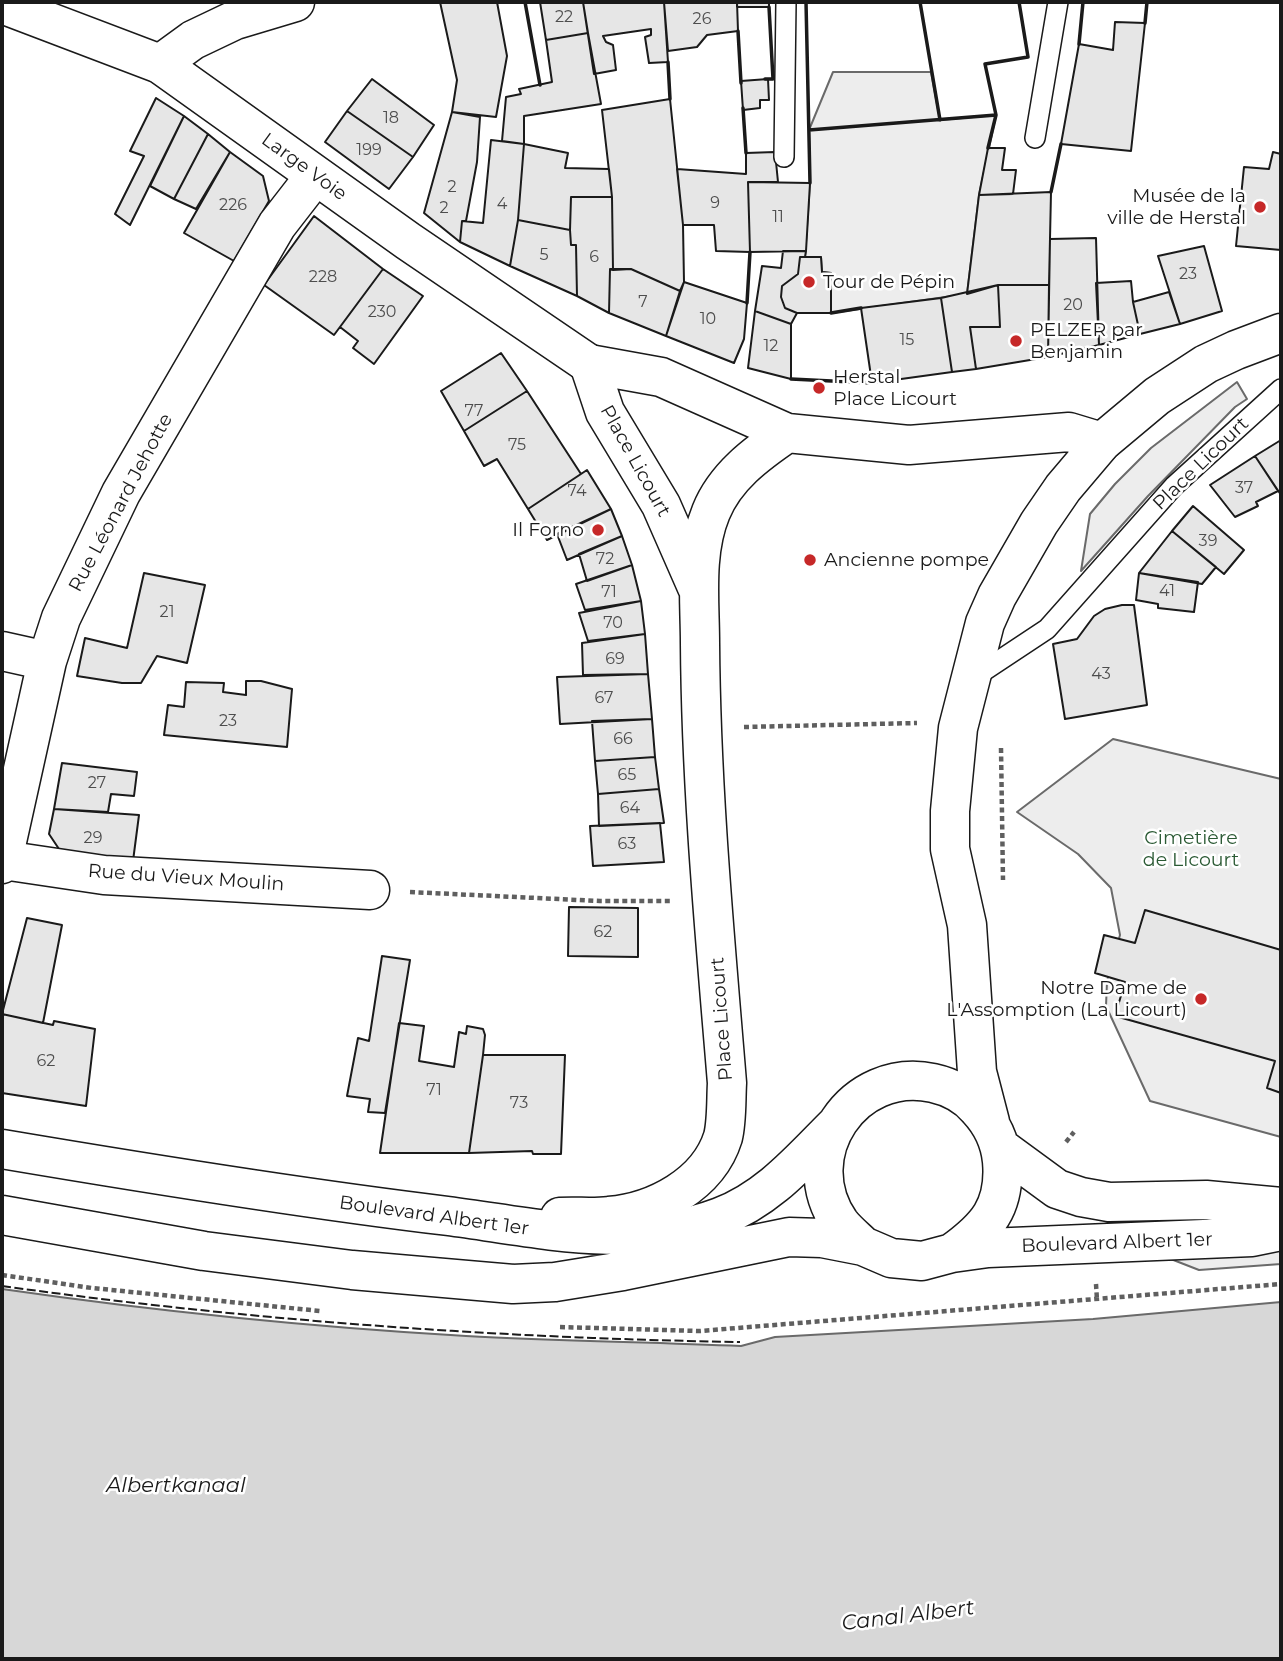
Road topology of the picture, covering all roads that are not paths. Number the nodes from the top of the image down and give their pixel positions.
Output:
1 (295, 2) edge
2 (786, 2) edge
3 (1058, 2) edge
4 (2, 4) edge
5 (160, 64) junction
6 (1035, 138) dead end
7 (784, 157) dead end
8 (316, 176) junction
9 (1281, 333) edge
10 (589, 365) junction
11 (1281, 389) edge
12 (786, 433) junction
13 (1102, 442) junction
14 (700, 596) junction
15 (2, 651) edge
16 (47, 662) junction
17 (969, 680) junction
18 (2, 862) edge
19 (370, 890) road end
20 (835, 1126) junction
21 (995, 1135) junction
22 (2, 1149) edge
23 (1281, 1207) edge
24 (5, 1215) edge
25 (450, 1217) junction
26 (1281, 1231) edge
27 (863, 1246) junction
28 (952, 1253) junction

1 - 5 street
2 - 7 lane
3 - 6 lane
4 - 5 street, Large Voie
5 - 8 street, Large Voie
8 - 10 street, Large Voie
8 - 16 street, Rue Léonard Jehotte
9 - 13 street
10 - 12 street
10 - 14 street, Place Licourt
11 - 17 lane, Place Licourt
12 - 13 street
12 - 14 street, Place Licourt
13 - 17 street
14 - 25 street, Place Licourt
15 - 16 street
16 - 18 street, Rue Léonard Jehotte
17 - 21 street
18 - 19 street, Rue du Vieux Moulin
20 - 21 street, Boulevard Albert 1er
20 - 25 street, Boulevard Albert 1er
20 - 27 street, Boulevard Albert 1er
21 - 23 street, Boulevard Albert 1er
21 - 28 street, Boulevard Albert 1er
22 - 25 street, Boulevard Albert 1er
24 - 27 street, Boulevard Albert 1er
26 - 28 street, Boulevard Albert 1er
27 - 28 street, Boulevard Albert 1er

